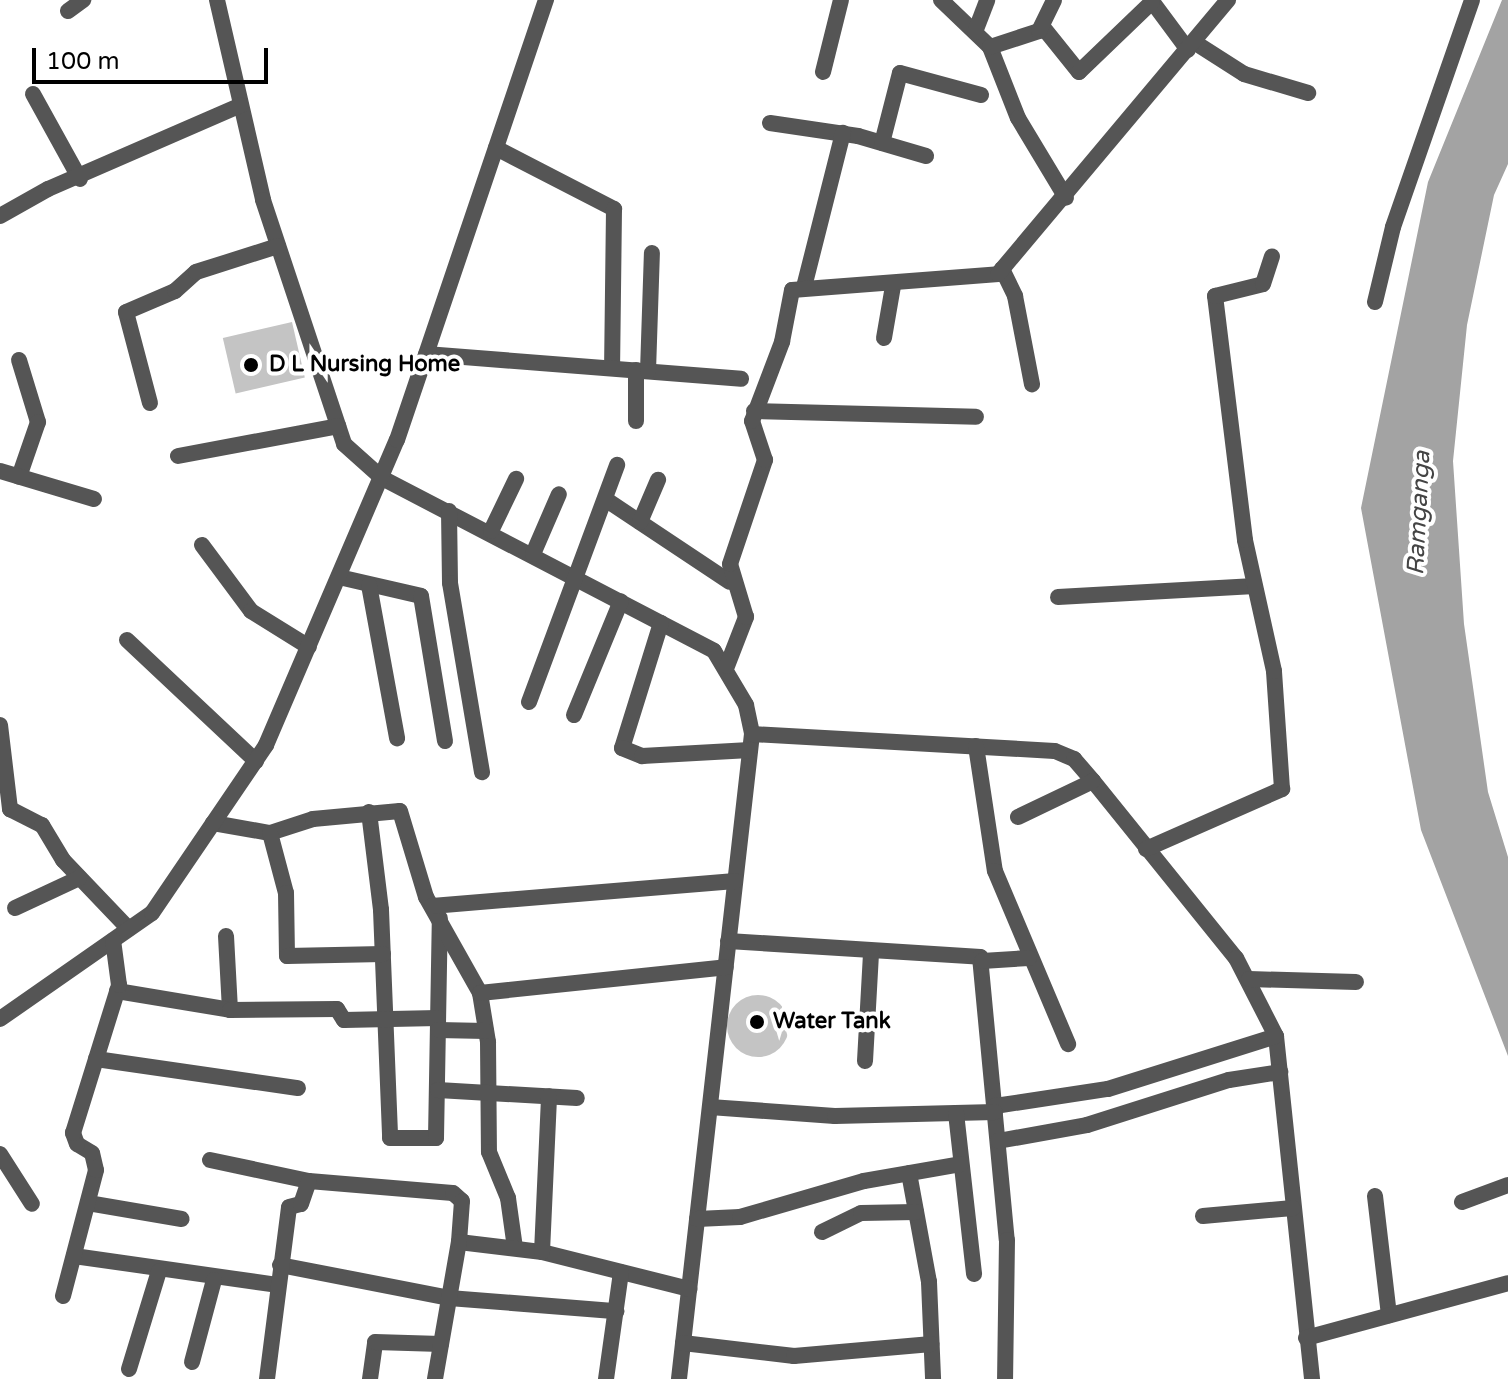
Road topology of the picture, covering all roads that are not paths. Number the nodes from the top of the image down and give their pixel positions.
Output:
1 (83, 0) edge
2 (217, 0) edge
3 (546, 0) edge
4 (841, 0) edge
5 (941, 0) edge
6 (987, 0) edge
7 (1054, 0) edge
8 (1228, 0) edge
9 (1472, 0) edge
10 (1152, 1) edge
11 (68, 11) dead end
12 (1042, 26) junction
13 (975, 32) junction
14 (1191, 46) junction
15 (990, 47) junction
16 (823, 72) dead end
17 (1308, 93) dead end
18 (33, 94) dead end
19 (981, 95) dead end
20 (241, 105) junction
21 (770, 123) dead end
22 (843, 133) junction
23 (882, 143) junction
24 (496, 148) junction
25 (926, 156) dead end
26 (80, 179) junction
27 (1066, 198) junction
28 (0, 216) edge
29 (278, 246) junction
30 (652, 253) dead end
31 (1272, 256) dead end
32 (1002, 269) junction
33 (893, 286) junction
34 (804, 287) junction
35 (1375, 302) dead end
36 (884, 338) dead end
37 (426, 354) junction
38 (19, 360) dead end
39 (612, 366) junction
40 (642, 370) junction
41 (741, 379) dead end
42 (1032, 384) dead end
43 (150, 403) dead end
44 (754, 411) junction
45 (976, 417) dead end
46 (636, 421) dead end
47 (338, 426) junction
48 (178, 456) dead end
49 (617, 465) dead end
50 (0, 471) edge
51 (19, 477) junction
52 (382, 478) junction
53 (516, 479) dead end
54 (658, 480) dead end
55 (559, 494) dead end
56 (94, 499) dead end
57 (608, 501) junction
58 (449, 511) junction
59 (640, 522) junction
60 (491, 531) junction
61 (202, 545) dead end
62 (533, 554) junction
63 (574, 575) junction
64 (339, 577) junction
65 (730, 582) junction
66 (369, 585) junction
67 (1255, 586) junction
68 (1058, 597) dead end
69 (621, 601) junction
70 (661, 623) junction
71 (127, 640) dead end
72 (309, 647) junction
73 (727, 666) junction
74 (529, 702) dead end
75 (574, 715) dead end
76 (0, 725) edge
77 (397, 738) dead end
78 (445, 741) dead end
79 (751, 742) junction
80 (976, 746) junction
81 (256, 761) junction
82 (482, 772) dead end
83 (1093, 781) junction
84 (369, 812) junction
85 (1018, 817) dead end
86 (213, 823) junction
87 (270, 833) junction
88 (1146, 849) junction
89 (79, 878) junction
90 (735, 881) junction
91 (15, 908) dead end
92 (436, 912) junction
93 (129, 929) junction
94 (226, 936) dead end
95 (113, 940) junction
96 (728, 941) junction
97 (871, 952) junction
98 (383, 954) junction
99 (1029, 958) junction
100 (982, 961) junction
101 (726, 967) junction
102 (1249, 979) junction
103 (1356, 982) dead end
104 (117, 991) junction
105 (480, 993) junction
106 (230, 1010) junction
107 (385, 1018) junction
108 (0, 1019) edge
109 (438, 1024) junction
110 (486, 1031) junction
111 (1276, 1036) junction
112 (1068, 1044) dead end
113 (96, 1059) junction
114 (865, 1061) dead end
115 (1280, 1072) junction
116 (298, 1088) dead end
117 (438, 1090) junction
118 (488, 1091) junction
119 (549, 1096) junction
120 (577, 1098) dead end
121 (710, 1107) junction
122 (995, 1109) junction
123 (956, 1113) junction
124 (998, 1141) junction
125 (0, 1154) edge
126 (210, 1160) dead end
127 (961, 1164) junction
128 (909, 1173) junction
129 (309, 1181) junction
130 (1508, 1185) edge
131 (1375, 1196) dead end
132 (1462, 1202) dead end
133 (88, 1203) junction
134 (32, 1204) dead end
135 (1293, 1208) junction
136 (916, 1212) junction
137 (1203, 1216) dead end
138 (182, 1219) dead end
139 (697, 1219) junction
140 (822, 1232) dead end
141 (459, 1242) junction
142 (515, 1248) junction
143 (542, 1252) junction
144 (74, 1256) junction
145 (280, 1265) junction
146 (159, 1271) junction
147 (621, 1272) junction
148 (974, 1274) dead end
149 (214, 1280) junction
150 (1508, 1283) edge
151 (277, 1285) junction
152 (689, 1289) junction
153 (63, 1296) dead end
154 (449, 1298) junction
155 (616, 1311) junction
156 (1389, 1315) junction
157 (1306, 1338) junction
158 (683, 1343) junction
159 (441, 1344) junction
160 (931, 1344) junction
161 (192, 1362) dead end
162 (129, 1369) dead end
163 (267, 1379) edge
164 (370, 1379) edge
165 (435, 1379) edge
166 (606, 1379) edge
167 (679, 1379) edge
168 (933, 1379) edge
169 (1005, 1379) edge
170 (1312, 1379) edge

1 - 11 street
2 - 20 street
3 - 24 street
4 - 16 street
5 - 13 street
6 - 13 street
7 - 12 street
8 - 14 street
9 - 35 street
10 - 12 street
10 - 14 street
12 - 15 street
13 - 15 street
14 - 17 street
14 - 27 street
15 - 27 street
18 - 26 street
19 - 23 street
20 - 26 street
20 - 29 street
21 - 22 street
22 - 23 street
22 - 34 street
23 - 25 street
24 - 37 street
24 - 39 street
26 - 28 street
27 - 32 street
29 - 43 street
29 - 47 street
30 - 40 street
31 - 67 street
32 - 33 street
32 - 42 street
33 - 34 street
33 - 36 street
34 - 44 street
37 - 39 street
37 - 52 street
38 - 51 street
39 - 40 street
40 - 41 street
40 - 46 street
44 - 45 street
44 - 65 street
47 - 48 street
47 - 52 street
49 - 57 street
50 - 51 street
51 - 56 street
52 - 58 street
52 - 64 street
53 - 60 street
54 - 59 street
55 - 62 street
57 - 59 street
57 - 63 street
58 - 60 street
58 - 82 street
59 - 65 street
60 - 62 street
61 - 72 street
62 - 63 street
63 - 69 street
63 - 74 street
64 - 66 street
64 - 72 street
65 - 73 street
66 - 77 street
66 - 78 street
67 - 68 street
67 - 88 street
69 - 70 street
69 - 75 street
70 - 73 street
70 - 79 street
71 - 81 street
72 - 81 street
73 - 79 street
76 - 89 street
79 - 80 street
79 - 90 street
80 - 83 street
80 - 99 street
81 - 86 street
83 - 85 street
83 - 88 street
84 - 87 street
84 - 92 street
84 - 98 street
86 - 87 street
86 - 93 street
87 - 98 street
88 - 102 street
89 - 91 street
89 - 93 street
90 - 92 street
90 - 96 street
92 - 105 street
92 - 109 street
93 - 95 street
94 - 106 street
95 - 104 street
95 - 108 street
96 - 97 street
96 - 101 street
97 - 100 street
97 - 114 street
98 - 107 street
99 - 100 street
99 - 112 street
100 - 122 street
101 - 105 street
101 - 121 street
102 - 103 street
102 - 111 street
104 - 106 street
104 - 113 street
105 - 110 street
106 - 107 street
107 - 109 street
107 - 117 street
109 - 110 street
109 - 117 street
110 - 118 street
111 - 115 street
111 - 122 street
113 - 116 street
113 - 133 street
115 - 124 street
115 - 135 street
117 - 118 street
118 - 119 street
118 - 142 street
119 - 120 street
119 - 143 street
121 - 123 street
121 - 139 street
122 - 123 street
122 - 124 street
123 - 127 street
124 - 169 street
125 - 134 street
126 - 129 street
127 - 128 street
127 - 148 street
128 - 136 street
128 - 139 street
129 - 141 street
129 - 145 street
130 - 132 street
131 - 156 street
133 - 138 street
133 - 144 street
135 - 137 street
135 - 157 street
136 - 140 street
136 - 160 street
139 - 152 street
141 - 142 street
141 - 154 street
142 - 143 street
143 - 147 street
144 - 146 street
144 - 153 street
145 - 151 street
145 - 154 street
146 - 149 street
146 - 162 street
147 - 152 street
147 - 155 street
149 - 151 street
149 - 161 street
150 - 156 street
151 - 163 street
152 - 158 street
154 - 155 street
154 - 159 street
155 - 166 street
156 - 157 street
157 - 170 street
158 - 160 street
158 - 167 street
159 - 164 street
159 - 165 street
160 - 168 street

